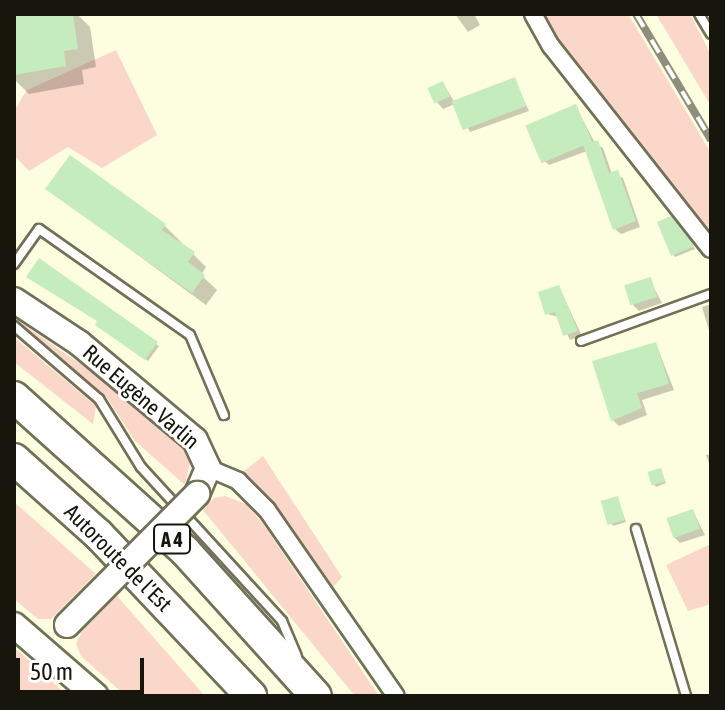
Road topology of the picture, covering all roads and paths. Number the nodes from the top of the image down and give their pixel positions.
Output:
1 (533, 14) edge
2 (699, 14) edge
3 (711, 34) edge
4 (711, 249) edge
5 (17, 253) edge
6 (14, 264) edge
7 (711, 294) edge
8 (14, 300) edge
9 (14, 326) edge
10 (581, 341) dead end
11 (14, 397) edge
12 (224, 415) dead end
13 (14, 459) edge
14 (208, 468) junction
15 (636, 529) dead end
16 (67, 625) junction
17 (20, 631) edge
18 (66, 668) junction
19 (312, 691) edge
20 (96, 696) edge
21 (251, 696) edge
22 (396, 696) edge
23 (686, 696) edge

1 - 4 street
2 - 3 lane
5 - 6 lane
5 - 12 lane
7 - 10 lane
8 - 14 main road, Rue Eugène Varlin
9 - 19 lane
11 - 19 highway, A 4
13 - 21 highway, Autoroute de l’Est / A 4
14 - 16 main road, bridge
14 - 22 street, Rue Eugène Varlin
15 - 23 lane
16 - 17 main road
16 - 18 main road
17 - 18 main road
18 - 20 main road

